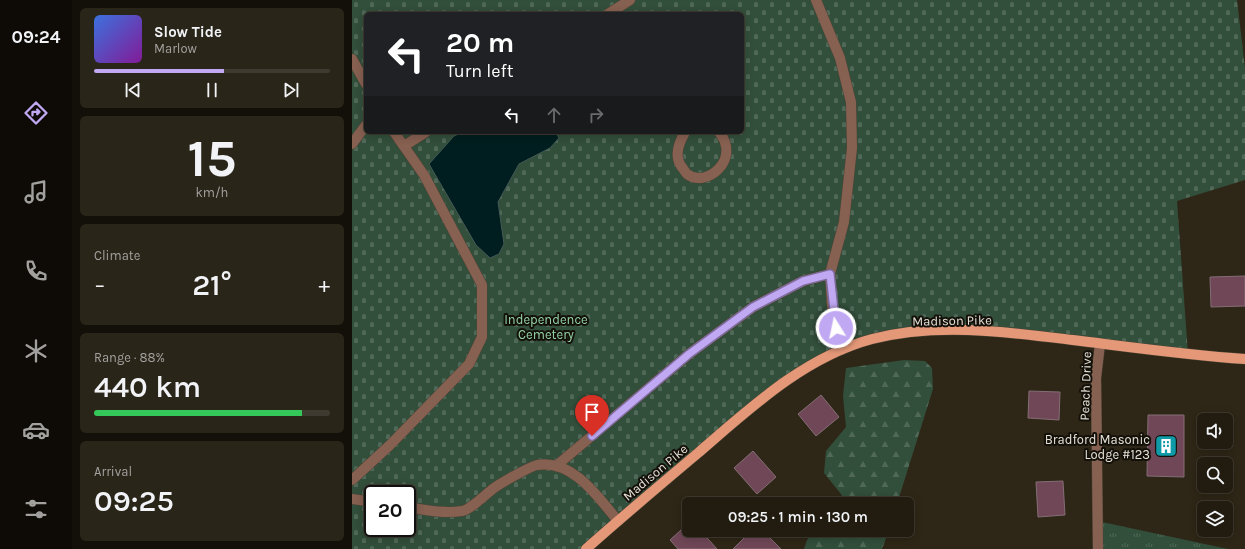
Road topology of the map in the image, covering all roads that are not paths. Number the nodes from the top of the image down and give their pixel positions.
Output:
1 (630, 0) edge
2 (816, 0) edge
3 (613, 12) edge
4 (352, 59) edge
5 (364, 80) edge
6 (364, 128) edge
7 (395, 134) edge
8 (423, 134) edge
9 (684, 134) edge
10 (721, 134) edge
11 (352, 144) edge
12 (404, 146) junction
13 (830, 274) junction
14 (1100, 344) junction
15 (841, 350) junction
16 (1245, 358) edge
17 (556, 466) junction
18 (352, 480) edge
19 (352, 498) edge
20 (364, 500) edge
21 (416, 508) edge
22 (618, 521) junction
23 (586, 549) edge
24 (1098, 549) edge

1 - 3 street
2 - 13 street
4 - 5 street
6 - 11 street
7 - 12 street
8 - 12 street
9 - 10 street
12 - 18 street
13 - 15 street
13 - 17 street
14 - 15 main road, Madison Pike
14 - 16 main road, Madison Pike
14 - 24 street, Peach Drive
15 - 22 main road, Madison Pike
17 - 21 street
17 - 22 street
19 - 20 street
22 - 23 main road, Madison Pike

